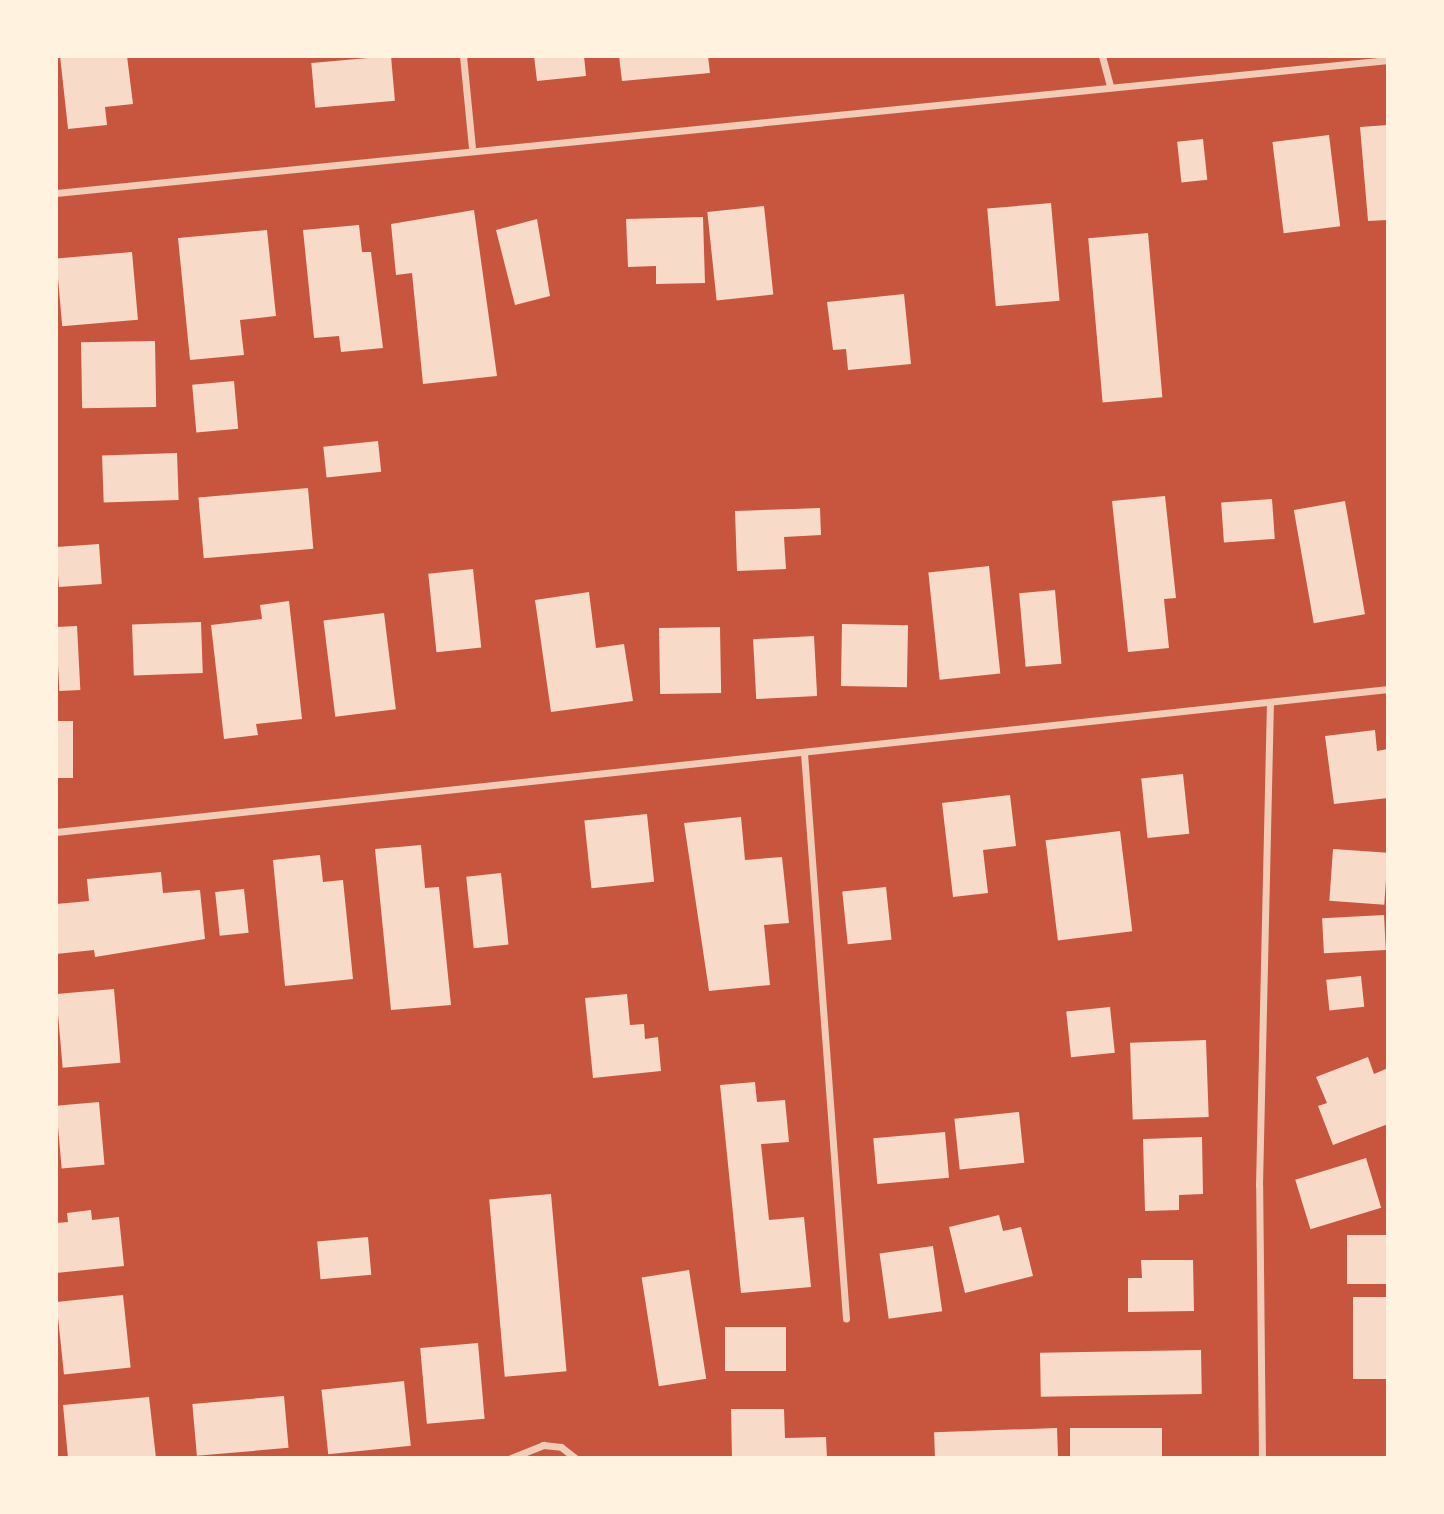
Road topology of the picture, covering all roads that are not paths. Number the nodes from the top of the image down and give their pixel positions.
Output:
1 (463, 56) edge
2 (1102, 56) edge
3 (1388, 60) edge
4 (1111, 86) junction
5 (472, 147) junction
6 (56, 193) edge
7 (1388, 689) edge
8 (1270, 703) junction
9 (804, 753) junction
10 (56, 832) edge
11 (846, 1318) dead end
12 (511, 1458) edge
13 (575, 1458) edge
14 (1262, 1458) edge

1 - 5 street
2 - 4 street
3 - 4 street
4 - 5 street
5 - 6 street
7 - 8 street
8 - 9 street
8 - 14 street
9 - 10 street
9 - 11 street
12 - 13 street

